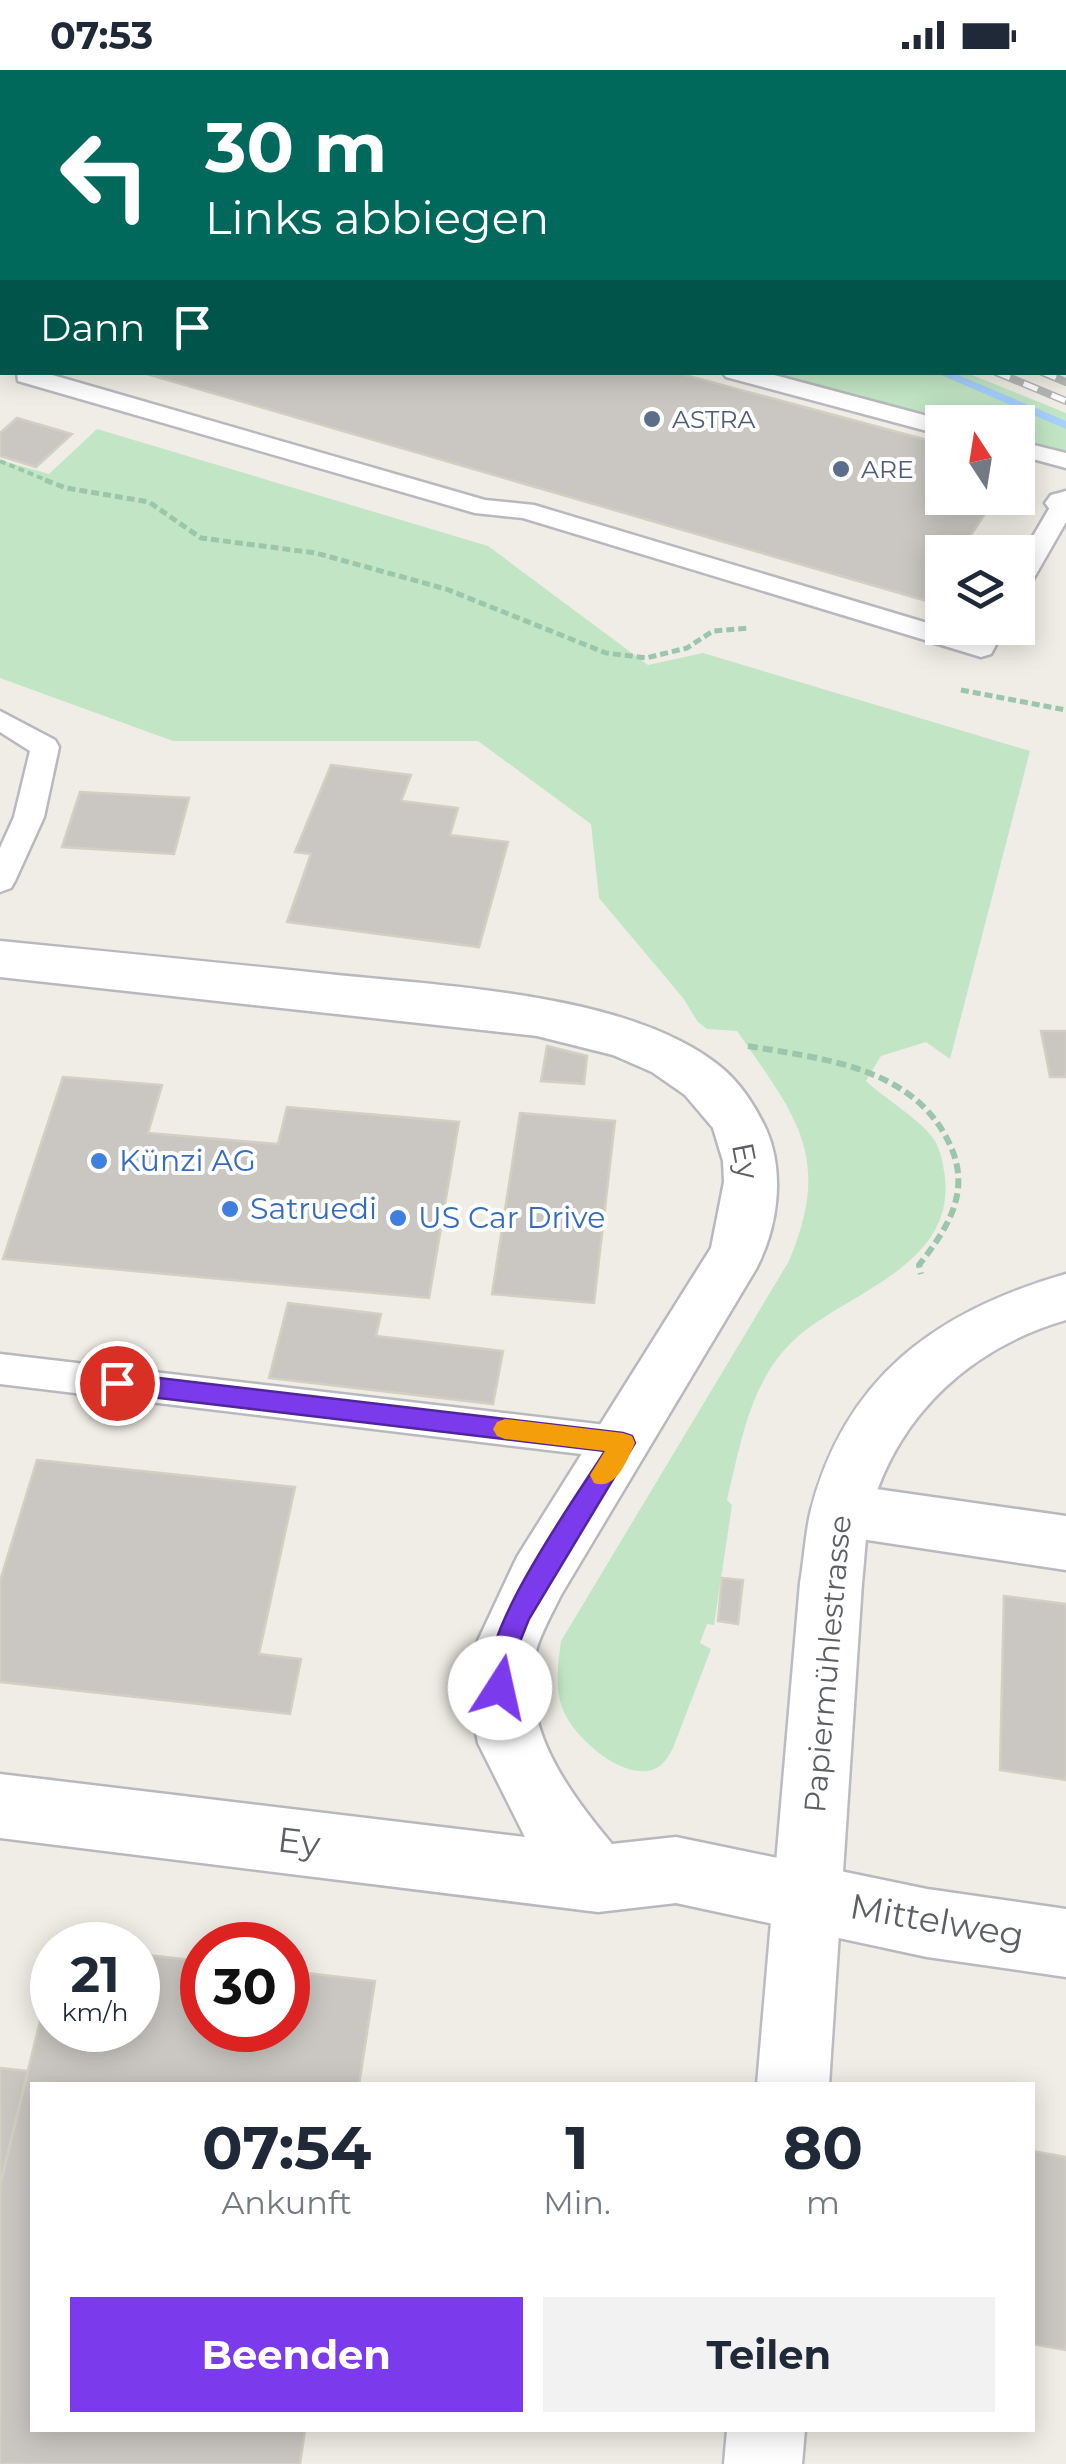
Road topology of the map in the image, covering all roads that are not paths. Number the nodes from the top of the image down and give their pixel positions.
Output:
1 (27, 375) edge
2 (31, 375) edge
3 (745, 375) edge
4 (0, 386) edge
5 (925, 423) edge
6 (1035, 453) edge
7 (1066, 461) edge
8 (1066, 502) edge
9 (1035, 555) edge
10 (925, 631) edge
11 (0, 720) edge
12 (0, 881) edge
13 (0, 959) edge
14 (1066, 1297) edge
15 (0, 1369) edge
16 (623, 1443) junction
17 (840, 1510) junction
18 (1066, 1542) edge
19 (0, 1806) edge
20 (598, 1879) junction
21 (808, 1897) junction
22 (1066, 1944) edge
23 (793, 2082) edge
24 (766, 2432) edge
25 (763, 2464) edge

1 - 4 lane
2 - 10 lane
3 - 5 lane
6 - 7 lane
8 - 9 lane
11 - 12 lane
13 - 16 street, Ey
14 - 17 street, Papiermühlestrasse
15 - 16 lane
16 - 20 street, Ey
17 - 18 street
17 - 21 street, Papiermühlestrasse
19 - 20 street, Ey
20 - 21 street, Ey
21 - 22 street, Mittelweg
21 - 23 street, Papiermühlestrasse
24 - 25 street

